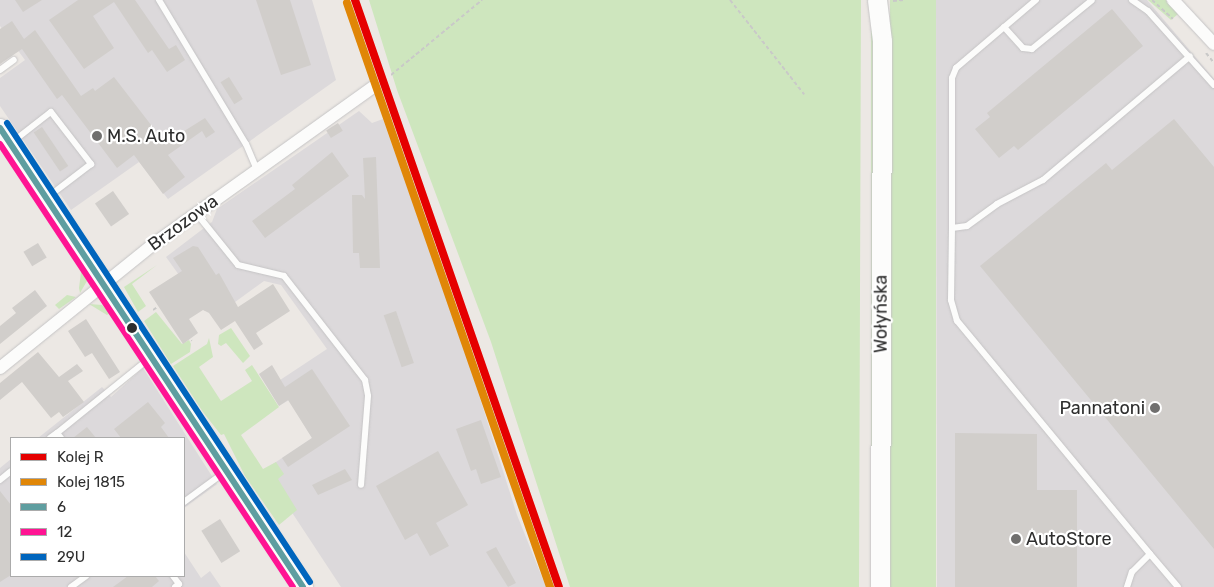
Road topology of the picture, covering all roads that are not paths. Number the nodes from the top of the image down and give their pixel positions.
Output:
1 (159, 0) edge
2 (877, 0) edge
3 (891, 0) edge
4 (1036, 0) edge
5 (1092, 0) edge
6 (1132, 0) edge
7 (1174, 0) edge
8 (1004, 27) junction
9 (882, 41) junction
10 (1214, 44) edge
11 (1190, 56) junction
12 (14, 60) dead end
13 (0, 70) edge
14 (1214, 85) edge
15 (373, 87) dead end
16 (0, 128) edge
17 (20, 136) dead end
18 (257, 170) junction
19 (57, 190) dead end
20 (197, 214) junction
21 (952, 228) junction
22 (102, 283) junction
23 (150, 357) junction
24 (0, 368) edge
25 (59, 435) edge
26 (227, 470) junction
27 (10, 472) edge
28 (0, 480) edge
29 (361, 485) dead end
30 (185, 501) edge
31 (1150, 554) junction
32 (85, 577) edge
33 (174, 577) edge
34 (71, 587) edge
35 (175, 587) edge
36 (304, 587) edge
37 (880, 587) edge
38 (1127, 587) edge
39 (1178, 587) edge

1 - 18 lane
2 - 9 main road, Wołyńska
3 - 9 main road, Wołyńska
4 - 8 lane
5 - 8 lane
6 - 11 lane
7 - 10 street
8 - 21 lane
9 - 37 main road, Wołyńska
11 - 14 lane
11 - 21 lane
12 - 13 lane
15 - 18 street, Brzozowa
16 - 22 main road
17 - 19 lane
18 - 20 street, Brzozowa
20 - 22 street, Brzozowa
20 - 29 lane
21 - 31 lane
22 - 23 main road
22 - 24 street, Brzozowa
23 - 25 lane
23 - 26 main road
26 - 30 lane
26 - 36 main road
27 - 28 lane
31 - 38 lane
31 - 39 lane
32 - 34 lane
33 - 35 lane

